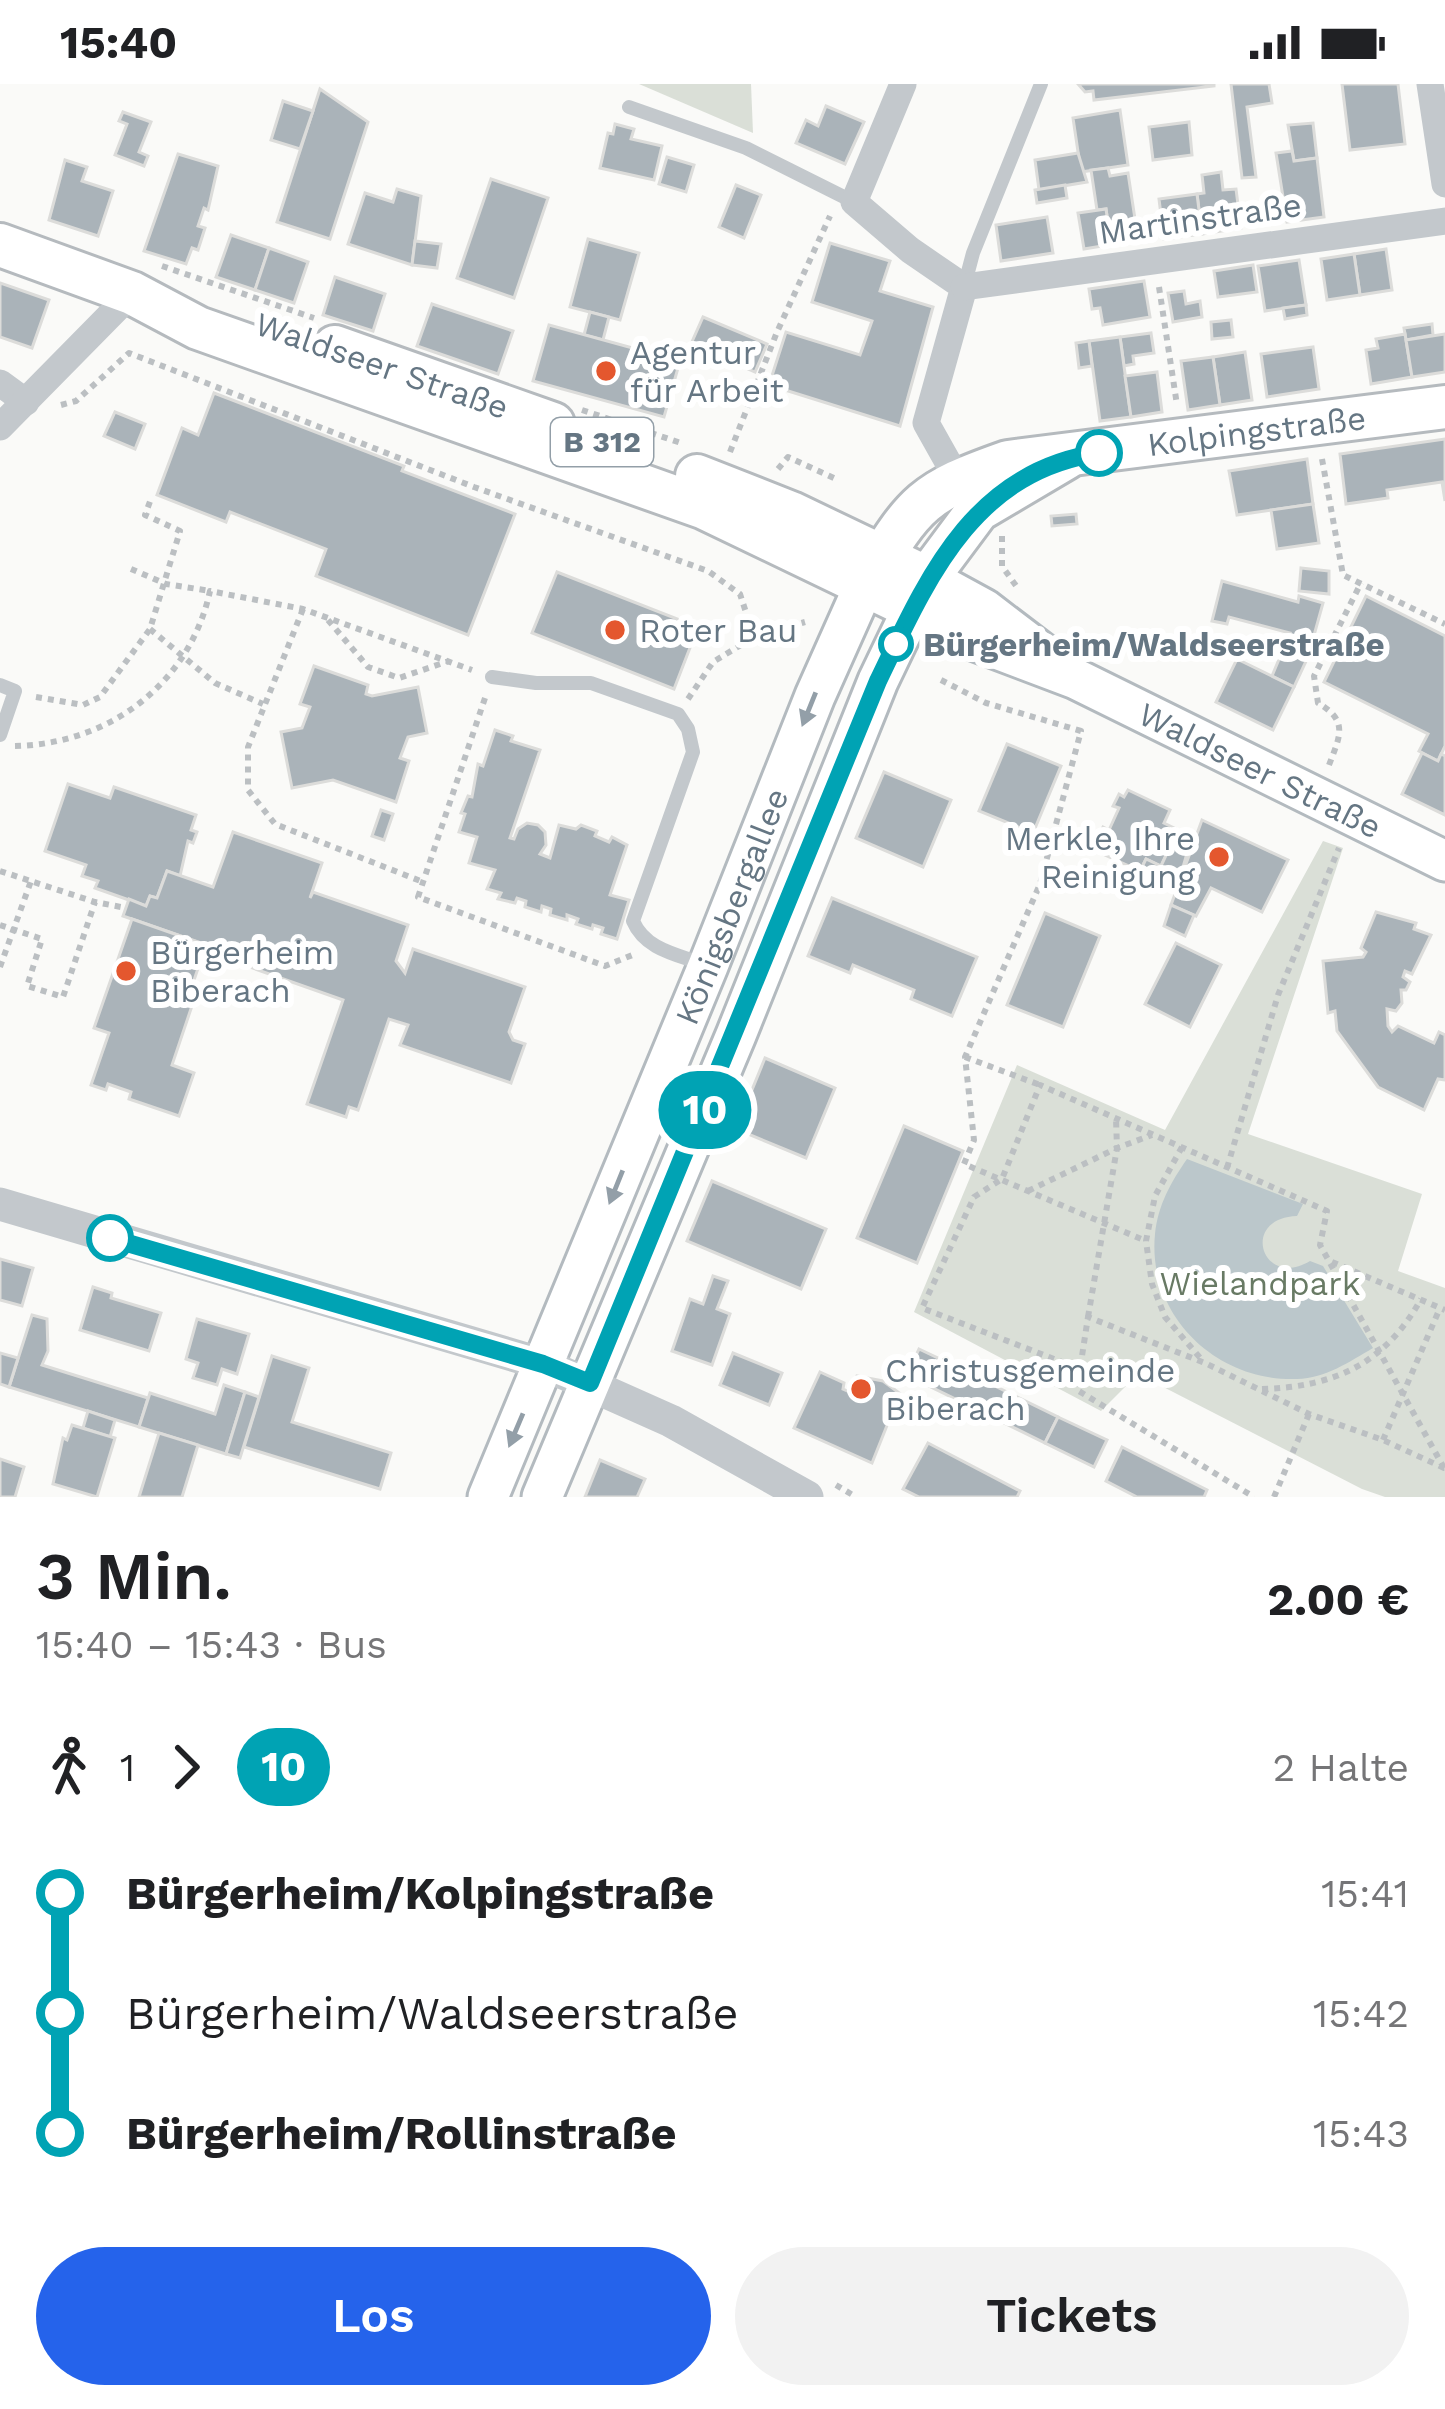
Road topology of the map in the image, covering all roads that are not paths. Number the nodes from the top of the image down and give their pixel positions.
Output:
1 (904, 84) edge
2 (1041, 84) edge
3 (1430, 84) edge
4 (629, 107) dead end
5 (1445, 184) edge
6 (854, 202) junction
7 (1445, 221) edge
8 (0, 245) edge
9 (964, 287) junction
10 (132, 292) junction
11 (0, 383) edge
12 (26, 401) junction
13 (1445, 407) edge
14 (0, 427) edge
15 (1066, 458) junction
16 (958, 480) junction
17 (874, 570) junction
18 (921, 594) junction
19 (492, 677) road end
20 (8, 688) edge
21 (0, 740) edge
22 (1445, 861) edge
23 (708, 965) junction
24 (0, 1204) edge
25 (543, 1364) junction
26 (590, 1383) junction
27 (482, 1495) edge
28 (542, 1497) edge
29 (807, 1497) edge

1 - 6 street
2 - 9 lane
3 - 5 street
4 - 6 lane
6 - 9 street
7 - 9 street, Martinstraße
8 - 10 main road, Waldseer Straße / B 312
9 - 16 street
10 - 12 street
10 - 17 main road, Waldseer Straße / B 312
11 - 12 street
12 - 14 street
13 - 15 main road, Kolpingstraße
15 - 16 main road, Kolpingstraße
15 - 18 main road, Kolpingstraße
16 - 17 main road, Kolpingstraße
17 - 18 main road, Waldseer Straße / B 312
17 -> 23 main road, Königsbergallee
18 - 22 main road, Waldseer Straße
18 - 26 main road, Königsbergallee
19 - 23 lane
20 - 21 lane
23 -> 25 main road, Königsbergallee
24 - 25 street
25 - 26 street
25 -> 27 main road, Königsbergallee
26 - 28 main road, Königsbergallee
26 - 29 street

